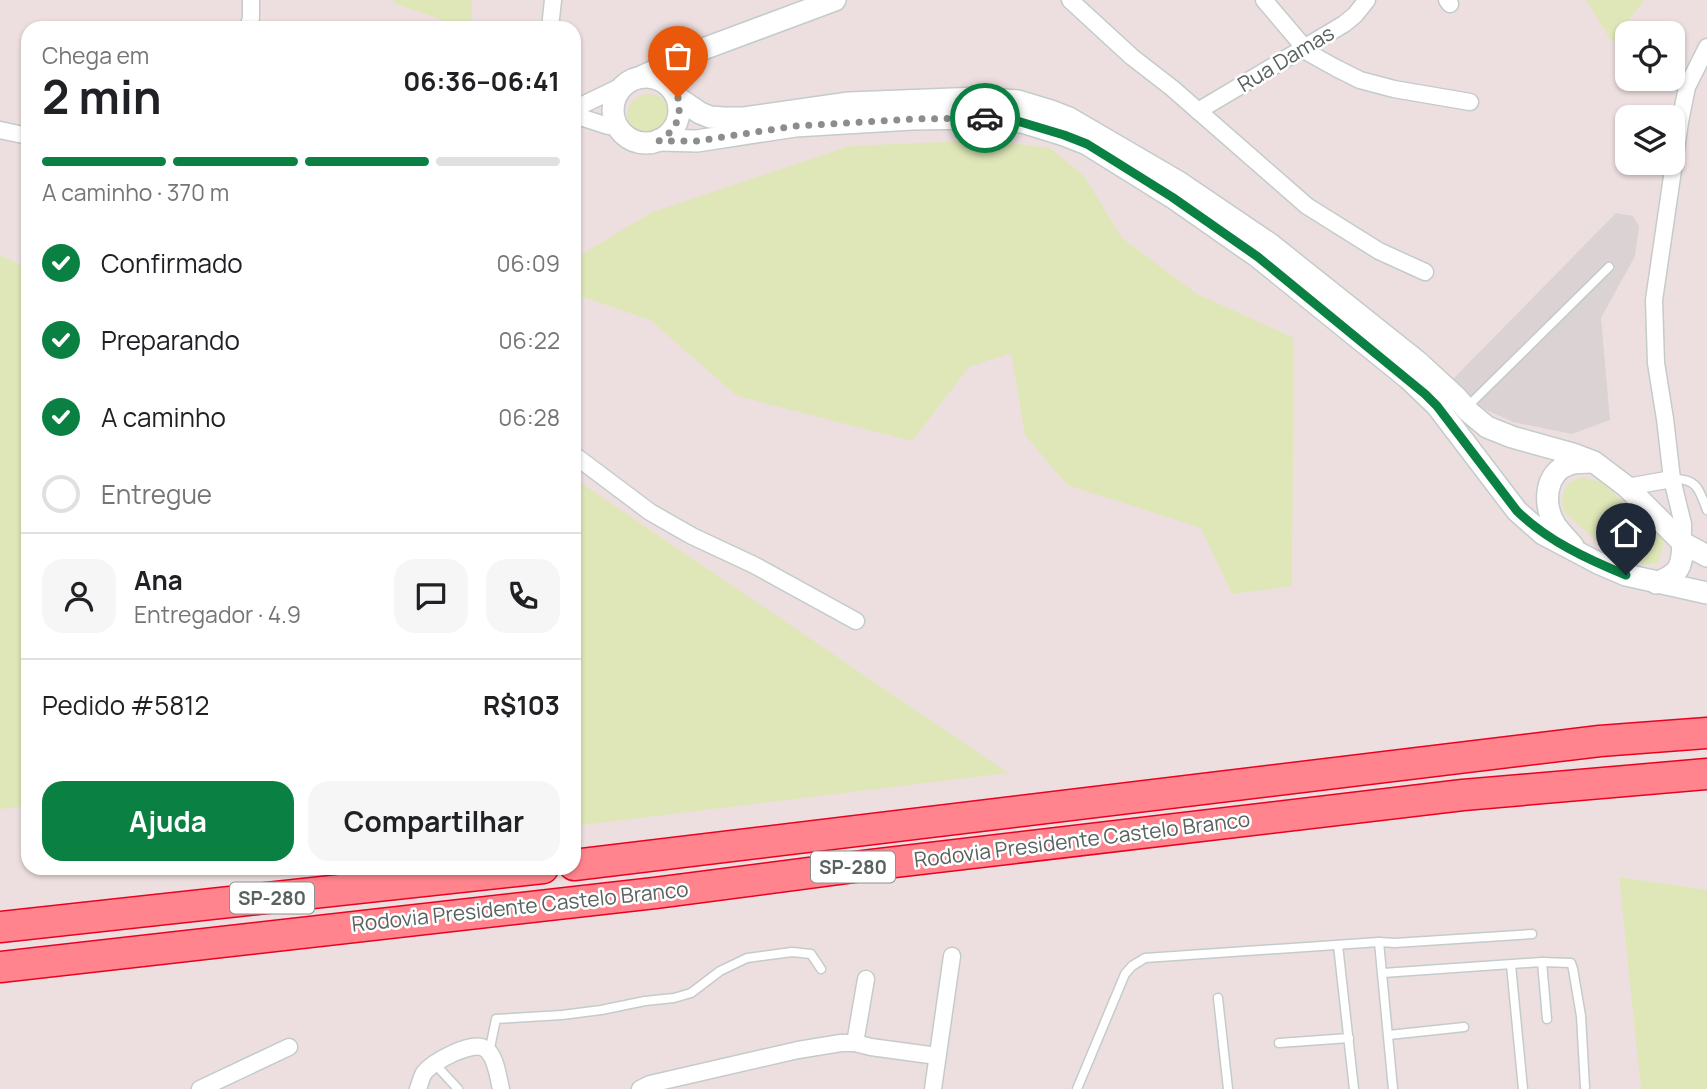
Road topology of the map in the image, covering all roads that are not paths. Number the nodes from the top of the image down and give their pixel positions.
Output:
1 (251, 0) edge
2 (553, 0) edge
3 (835, 0) edge
4 (1070, 0) edge
5 (1264, 0) edge
6 (1367, 0) edge
7 (799, 6) edge
8 (250, 21) edge
9 (551, 21) edge
10 (1707, 47) edge
11 (1304, 48) junction
12 (695, 52) junction
13 (643, 76) junction
14 (624, 85) junction
15 (677, 97) junction
16 (1470, 102) dead end
17 (581, 105) edge
18 (1198, 111) junction
19 (581, 118) edge
20 (616, 123) junction
21 (0, 130) edge
22 (21, 134) edge
23 (659, 141) junction
24 (1609, 267) dead end
25 (1425, 272) dead end
26 (1466, 408) junction
27 (581, 461) edge
28 (1594, 462) junction
29 (1672, 479) junction
30 (1627, 487) junction
31 (1707, 510) edge
32 (1683, 543) junction
33 (1577, 551) junction
34 (1707, 556) edge
35 (1656, 583) junction
36 (1707, 593) edge
37 (856, 621) dead end
38 (1707, 733) edge
39 (1707, 775) edge
40 (581, 864) edge
41 (479, 875) edge
42 (0, 927) edge
43 (1532, 934) dead end
44 (1379, 942) junction
45 (1338, 945) junction
46 (952, 956) dead end
47 (1542, 962) junction
48 (1511, 965) junction
49 (0, 967) edge
50 (821, 969) dead end
51 (1383, 973) junction
52 (866, 979) dead end
53 (1218, 998) dead end
54 (1547, 1019) dead end
55 (1464, 1027) dead end
56 (1389, 1035) junction
57 (1349, 1038) junction
58 (855, 1043) junction
59 (1279, 1043) dead end
60 (289, 1047) dead end
61 (489, 1053) junction
62 (937, 1056) junction
63 (435, 1064) junction
64 (1585, 1087) edge
65 (200, 1089) edge
66 (418, 1089) edge
67 (458, 1089) edge
68 (501, 1089) edge
69 (640, 1089) edge
70 (933, 1089) edge
71 (1077, 1089) edge
72 (1228, 1089) edge
73 (1354, 1089) edge
74 (1393, 1089) edge
75 (1523, 1089) edge

1 - 8 street
2 - 9 street
3 - 7 street
4 - 18 street
5 - 11 street
6 - 11 street, Rua Damas
7 - 12 street
10 - 29 street
11 - 16 street
11 - 18 street, Rua Damas
12 - 13 street
12 - 15 street
13 - 14 street
13 - 15 street
14 - 17 street
14 - 20 street
15 - 23 street
15 - 26 street
18 - 25 street
19 - 20 street
20 - 23 street
21 - 22 street
23 - 33 street
24 - 26 lane
26 - 28 street
27 - 37 street
28 - 30 street
28 - 33 street
29 - 30 street
29 - 31 lane
29 - 32 street
30 - 32 street
32 - 34 street
32 - 35 street
33 - 35 street
35 - 36 street
38 - 40 highway, Rodovia Presidente Castelo Branco / SP-280
39 - 49 highway, Rodovia Presidente Castelo Branco / SP-280
41 - 42 highway, Rodovia Presidente Castelo Branco / SP-280
43 - 44 lane
44 - 45 lane
44 - 51 lane
45 - 57 lane
45 - 71 lane
46 - 62 street
47 - 48 lane
47 - 54 lane
47 - 64 lane
48 - 51 lane
48 - 75 lane
50 - 61 lane
51 - 56 lane
52 - 58 street
53 - 72 lane
55 - 56 lane
56 - 74 lane
57 - 59 lane
57 - 73 lane
58 - 62 street
58 - 69 street
60 - 65 street
61 - 63 street
61 - 68 street
62 - 70 street
63 - 66 street
63 - 67 lane

